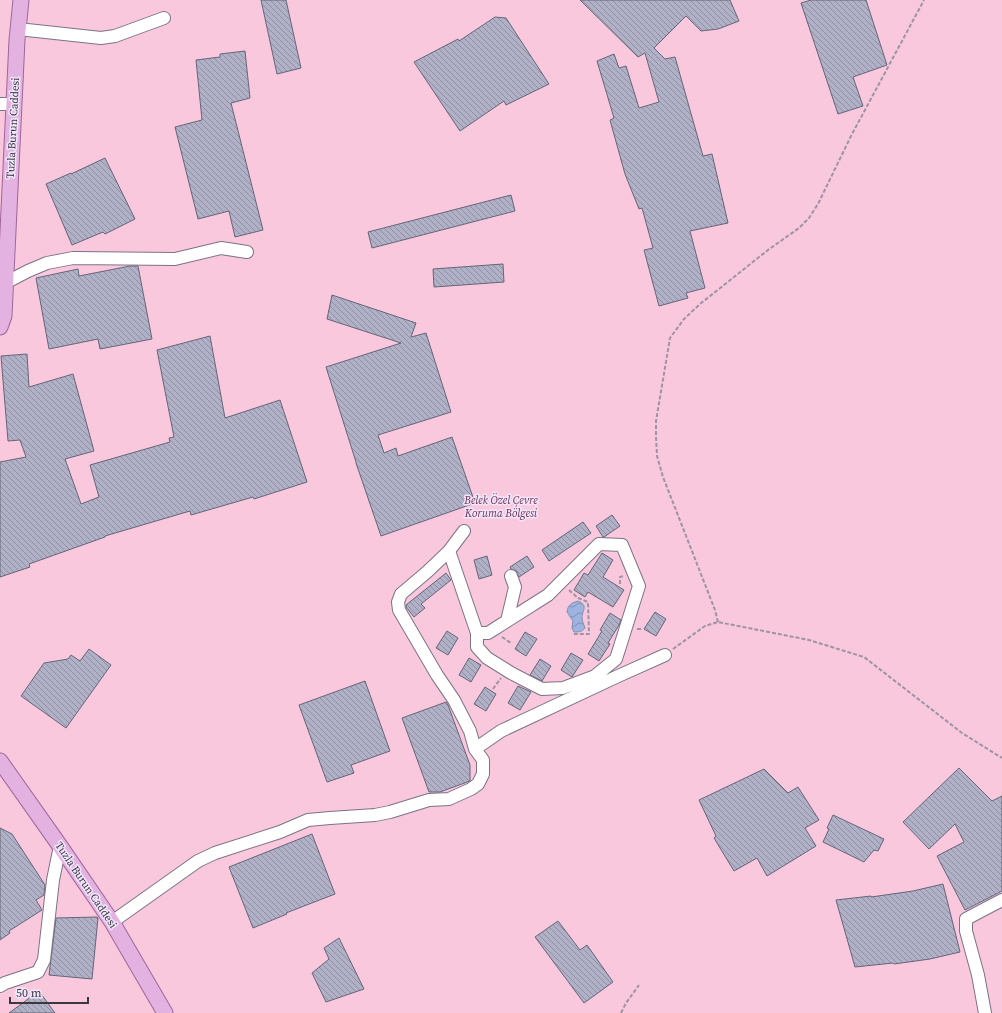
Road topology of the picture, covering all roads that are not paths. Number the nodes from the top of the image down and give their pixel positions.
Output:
1 (21, 0) edge
2 (164, 18) dead end
3 (18, 29) junction
4 (7, 104) edge
5 (247, 252) dead end
6 (5, 283) junction
7 (0, 327) edge
8 (464, 531) dead end
9 (449, 551) junction
10 (511, 576) dead end
11 (507, 621) junction
12 (477, 632) junction
13 (664, 655) road end
14 (475, 750) junction
15 (0, 761) edge
16 (60, 846) junction
17 (1002, 900) edge
18 (112, 922) junction
19 (0, 986) edge
20 (165, 1013) edge
21 (985, 1013) edge

1 - 3 main road, Tuzla Burun Caddesi
2 - 3 street
3 - 4 main road, Tuzla Burun Caddesi
4 - 6 main road, Tuzla Burun Caddesi
5 - 6 street
6 - 7 main road, Tuzla Burun Caddesi
8 - 9 street
9 - 12 street
9 - 14 street
10 - 11 street
11 - 12 street
11 - 12 street
13 - 14 street
14 - 18 street
15 - 16 main road, Tuzla Burun Caddesi
16 - 18 main road, Tuzla Burun Caddesi
16 - 19 street
17 - 21 street
18 - 20 main road, Tuzla Burun Caddesi

